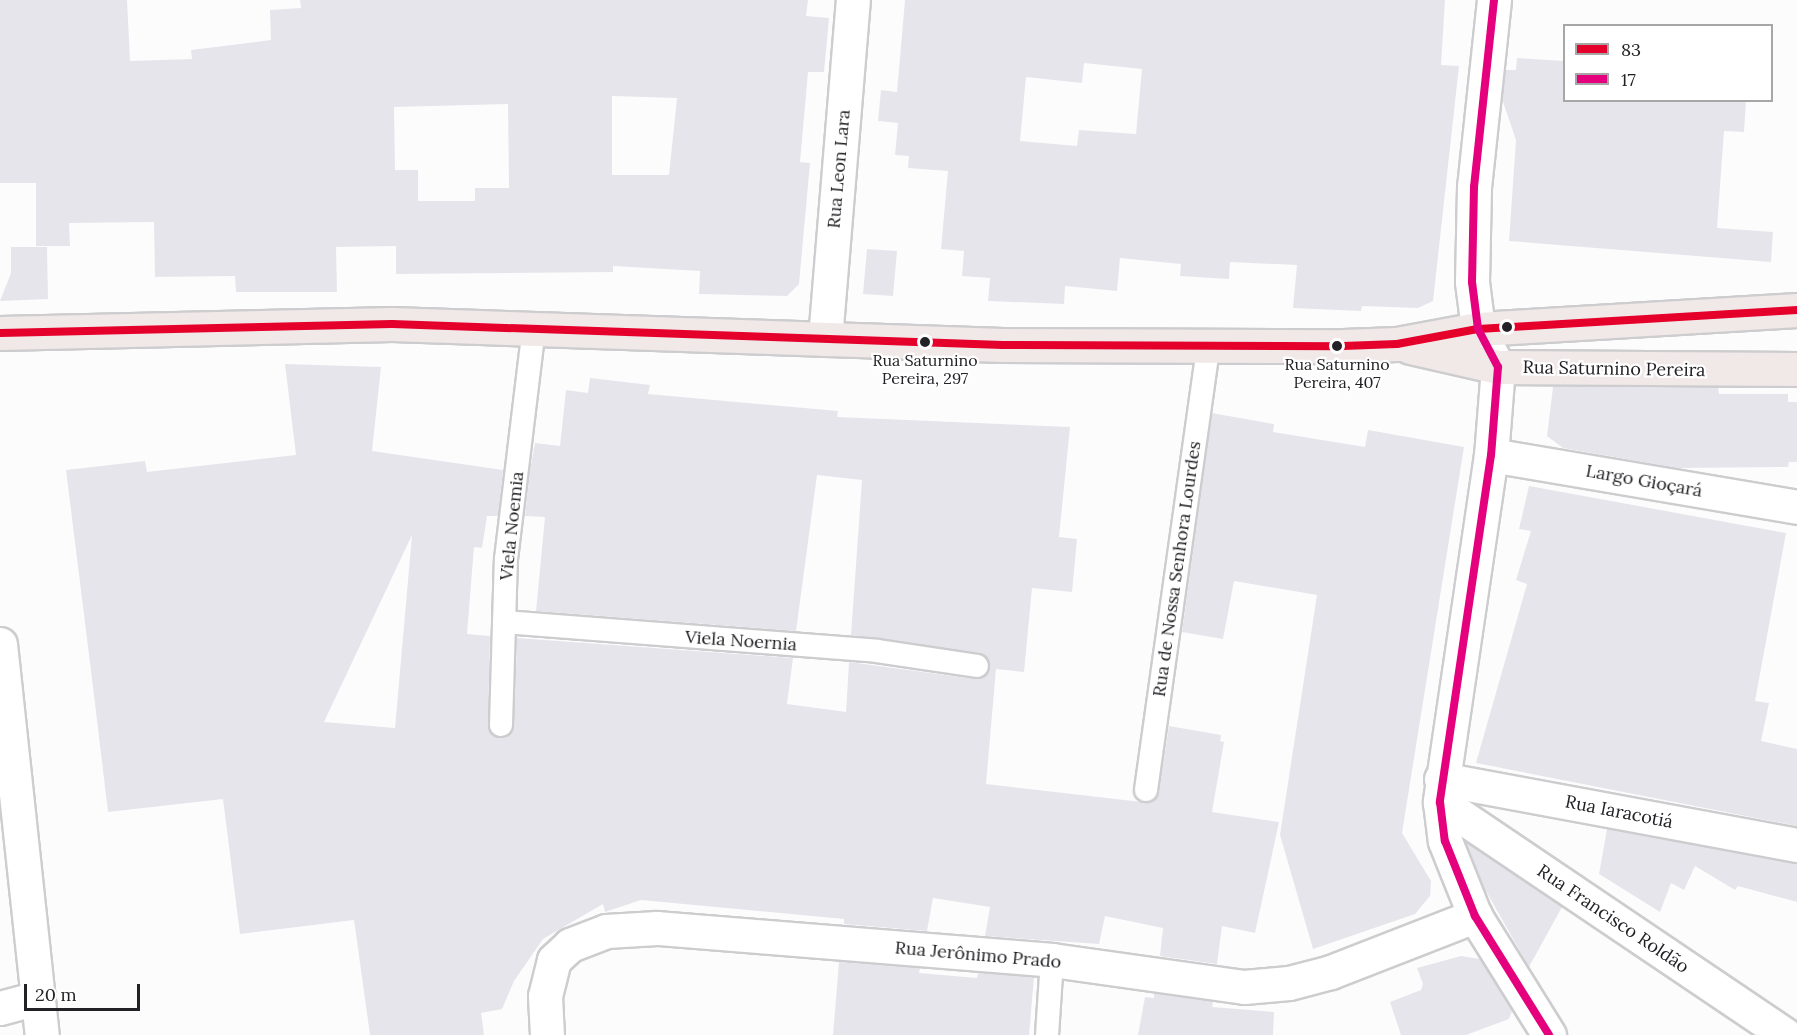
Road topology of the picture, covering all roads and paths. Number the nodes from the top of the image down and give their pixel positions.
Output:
1 (853, 0) edge
2 (1494, 0) edge
3 (1797, 310) edge
4 (534, 328) junction
5 (1478, 330) junction
6 (0, 333) edge
7 (825, 339) junction
8 (1397, 344) junction
9 (1208, 347) junction
10 (1498, 367) junction
11 (1797, 369) edge
12 (1491, 455) junction
13 (1797, 507) edge
14 (504, 622) junction
15 (0, 644) edge
16 (977, 666) dead end
17 (501, 725) dead end
18 (1146, 790) dead end
19 (1441, 790) junction
20 (1797, 845) edge
21 (1475, 916) junction
22 (1052, 960) junction
23 (37, 998) junction
24 (0, 1008) edge
25 (42, 1035) edge
26 (547, 1035) edge
27 (1047, 1035) edge
28 (1550, 1035) edge
29 (1786, 1035) edge

1 - 7 street, Rua Leon Lara
2 - 5 street
3 - 5 main road, Rua Saturnino Pereira
4 - 6 main road, Rua Saturnino Pereira
4 - 7 main road, Rua Saturnino Pereira
4 - 14 lane, Viela Noemia
5 - 8 main road, Rua Saturnino Pereira
5 - 10 street
7 - 9 main road, Rua Saturnino Pereira
8 - 9 main road, Rua Saturnino Pereira
8 - 10 main road, Rua Saturnino Pereira
9 - 18 lane, Rua de Nossa Senhora Lourdes
10 - 11 main road, Rua Saturnino Pereira
10 - 12 street
12 - 13 street, Largo Gioçará
12 - 19 street
14 - 16 lane, Viela Noernia
14 - 17 lane, Viela Noemia
15 - 23 street
19 - 20 street, Rua Iaracotiá
19 - 21 street
19 - 29 street, Rua Francisco Roldão
21 - 22 street, Rua Jerônimo Prado
21 - 28 street
22 - 26 street, Rua Jerônimo Prado
22 - 27 lane
23 - 24 street
23 - 25 street

